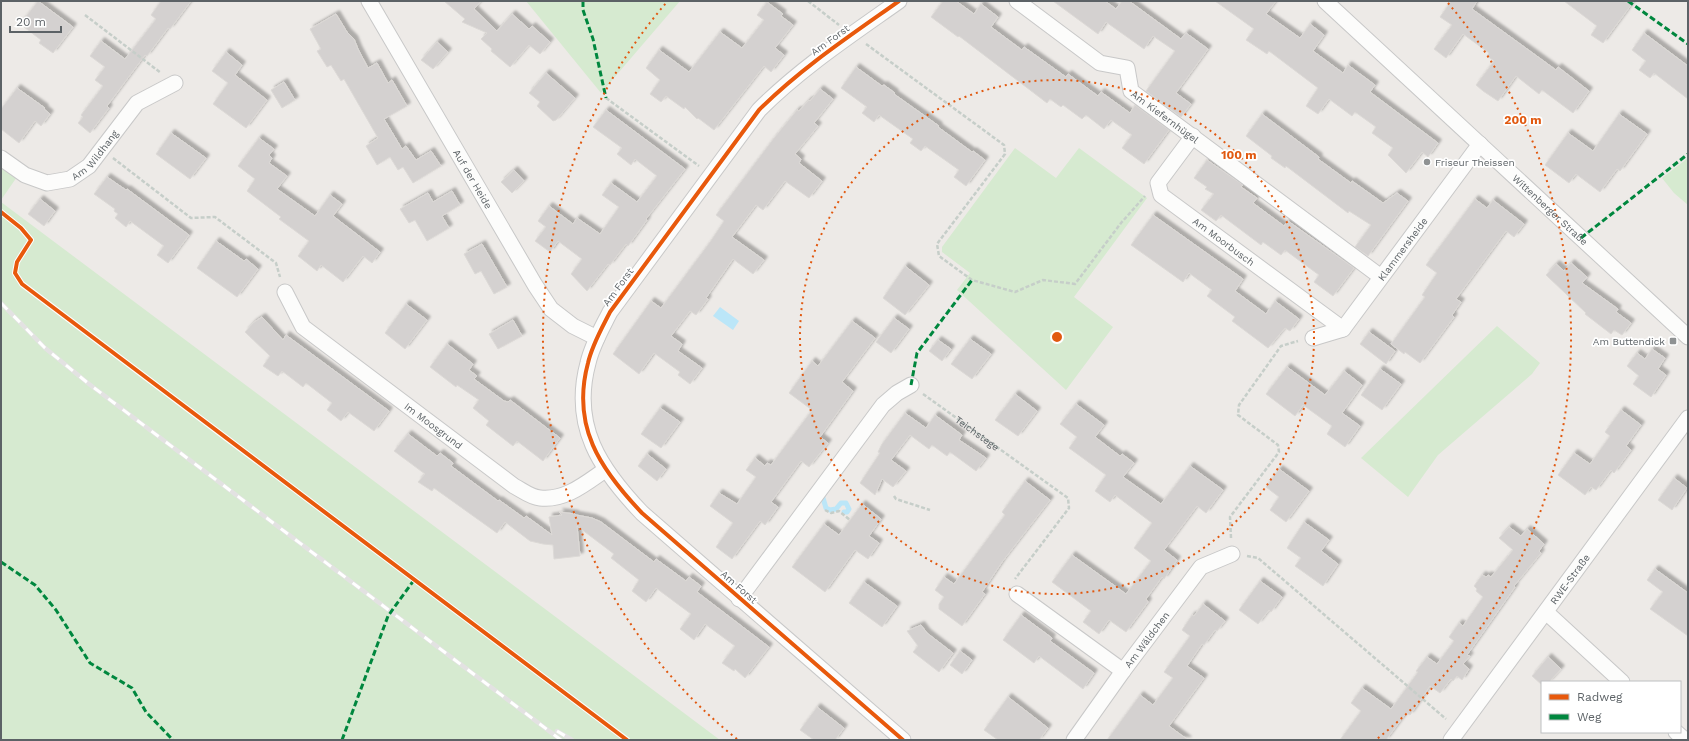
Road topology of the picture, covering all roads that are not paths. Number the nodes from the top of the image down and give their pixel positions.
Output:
1 (369, 1) edge
2 (899, 1) edge
3 (1017, 1) edge
4 (1325, 1) edge
5 (175, 83) road end
6 (1193, 136) junction
7 (1480, 144) junction
8 (1, 158) edge
9 (1381, 277) junction
10 (285, 292) road end
11 (1343, 329) junction
12 (1688, 337) edge
13 (597, 338) junction
14 (1313, 338) road end
15 (911, 385) road end
16 (1688, 418) edge
17 (605, 470) junction
18 (1232, 554) road end
19 (1017, 594) road end
20 (739, 599) junction
21 (1546, 612) junction
22 (1123, 671) junction
23 (1621, 681) edge
24 (1677, 733) edge
25 (1455, 735) edge
26 (903, 740) edge
27 (1074, 740) edge
28 (1685, 740) edge

1 - 13 street, Auf der Heide
2 - 13 street, Am Forst
3 - 6 street, Am Kiefernhügel
4 - 7 street, Wittenberger Straße
5 - 8 street, Am Wildhang
6 - 9 street, Am Kiefernhügel
6 - 11 street, Am Moorbusch
7 - 9 street, Klammersheide
7 - 12 street, Wittenberger Straße
9 - 11 street, Klammersheide
10 - 17 street, Im Moosgrund
11 - 14 street
13 - 17 street, Am Forst
15 - 20 street
16 - 21 street, RWE-Straße
17 - 20 street, Am Forst
18 - 22 street, Am Wäldchen
19 - 22 street
20 - 26 street, Am Forst
21 - 23 street
21 - 25 street, RWE-Straße
22 - 27 street, Am Wäldchen
24 - 28 street

